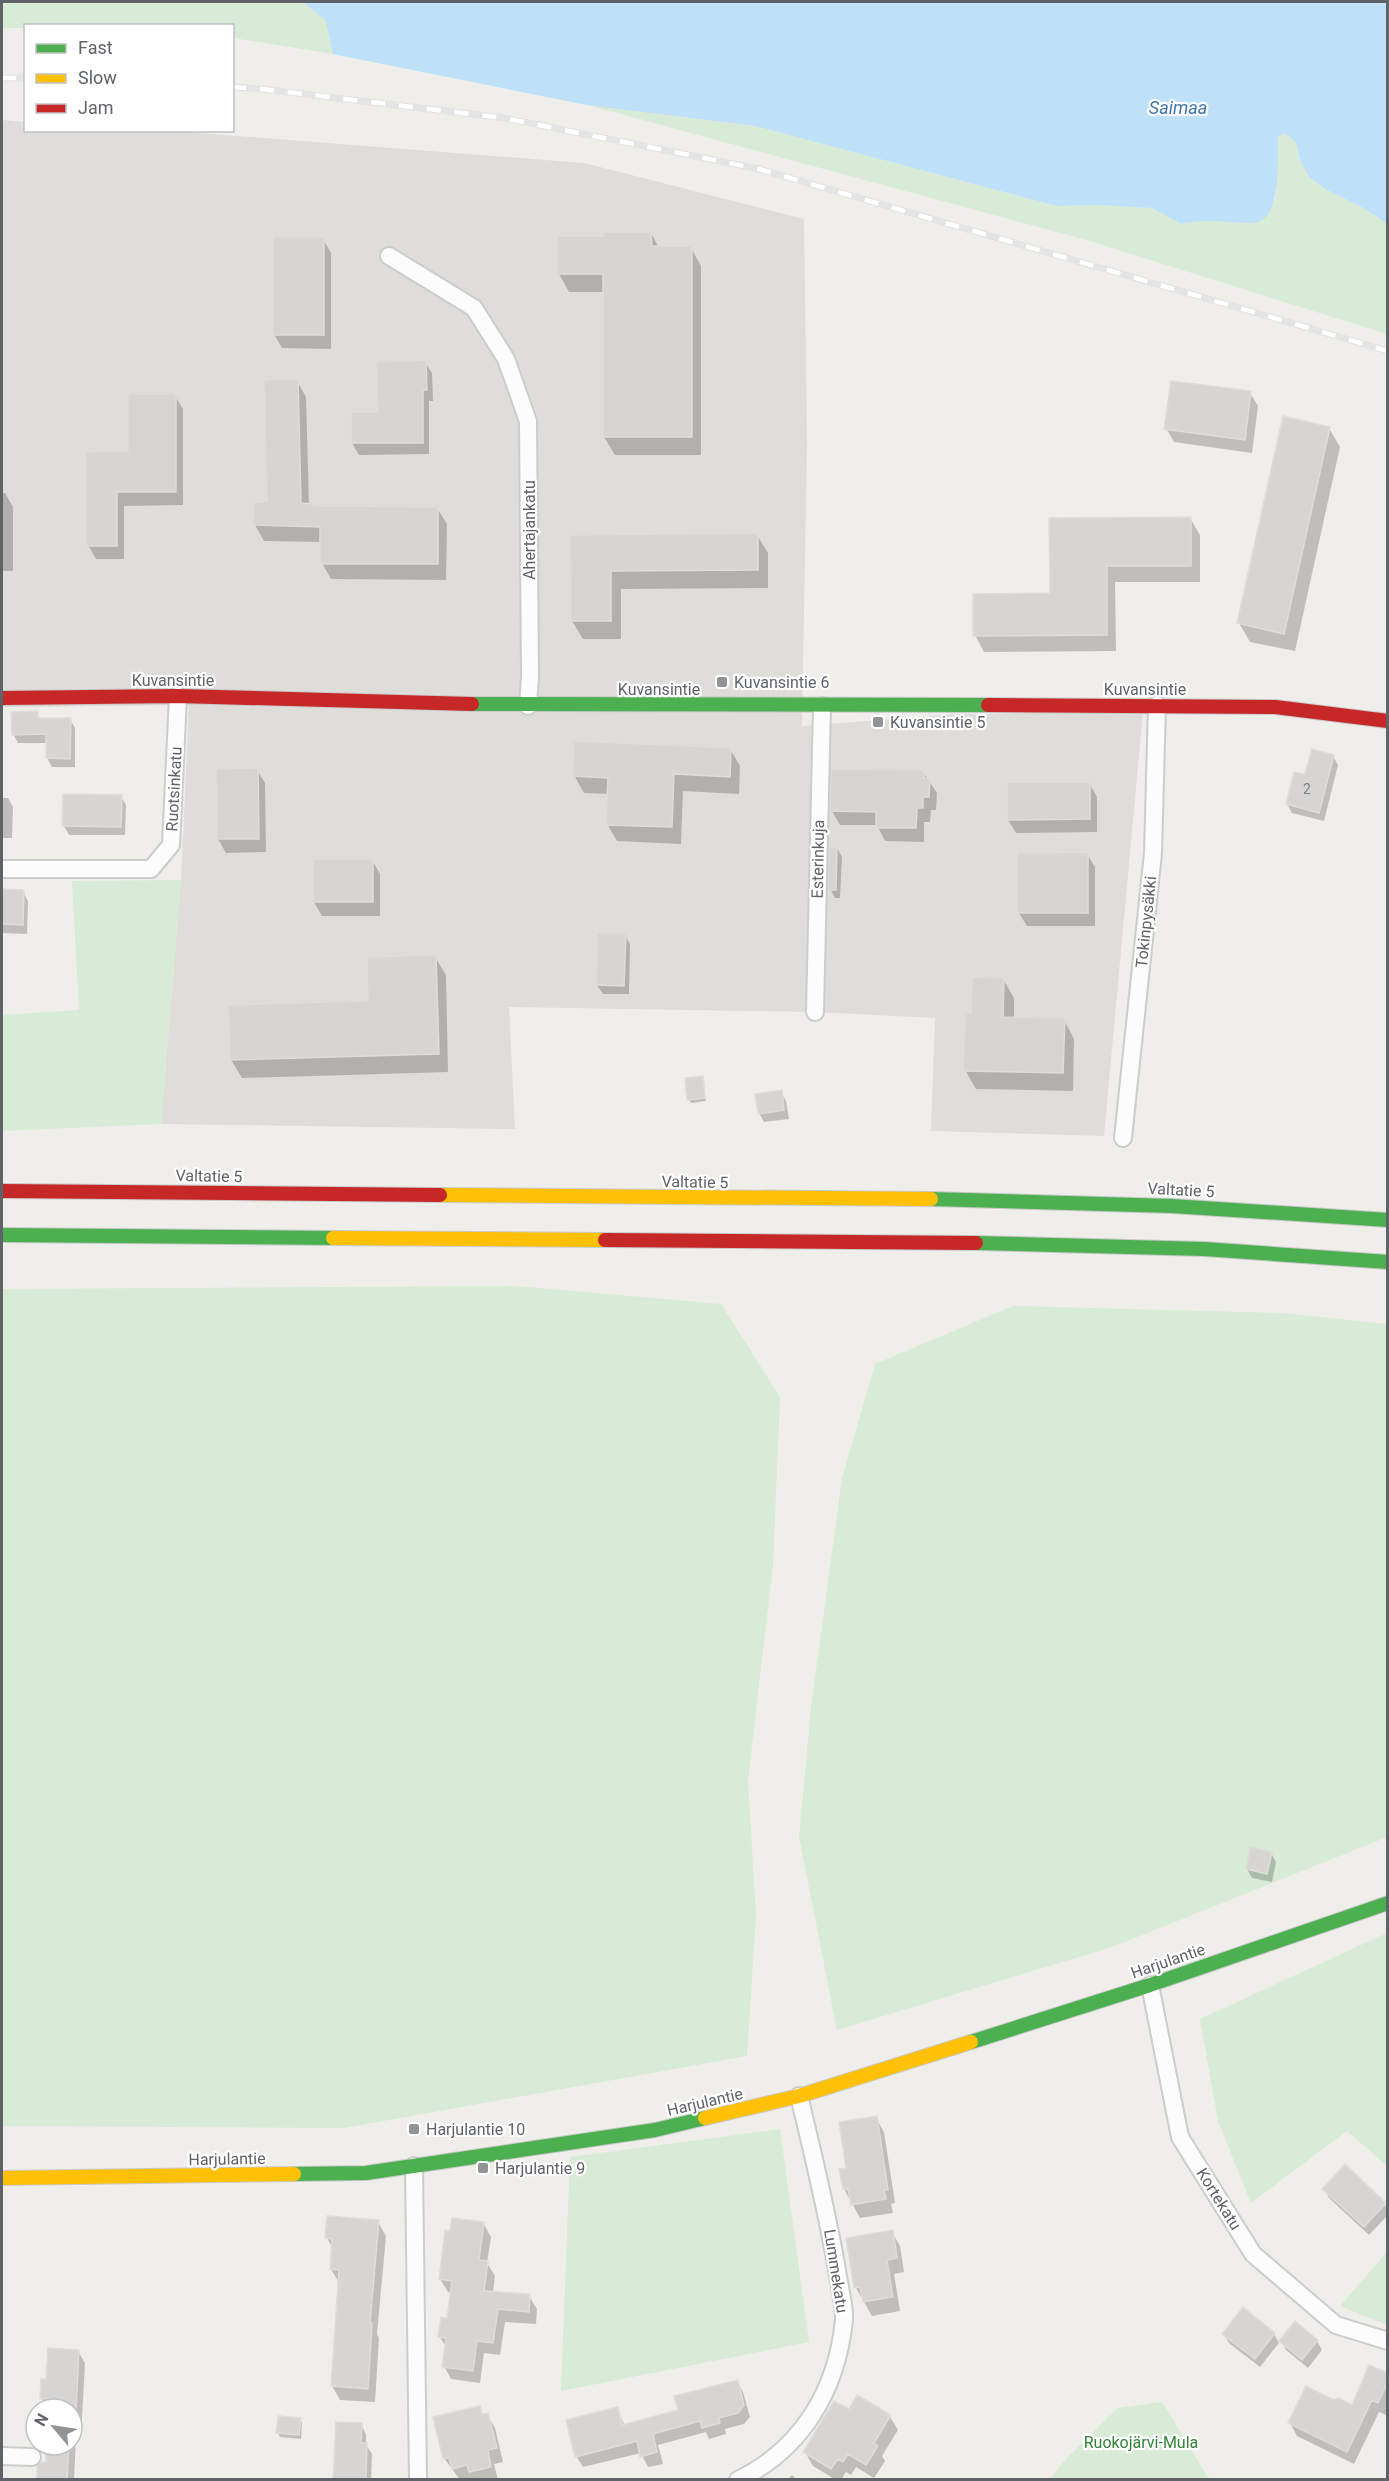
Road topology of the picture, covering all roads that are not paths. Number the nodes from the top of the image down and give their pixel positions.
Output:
1 (389, 256) dead end
2 (178, 696) junction
3 (2, 698) edge
4 (1157, 705) junction
5 (528, 706) junction
6 (822, 706) junction
7 (1388, 721) edge
8 (2, 869) edge
9 (814, 1012) dead end
10 (1123, 1138) dead end
11 (2, 1191) edge
12 (1388, 1220) edge
13 (2, 1235) edge
14 (1388, 1262) edge
15 (1388, 1903) edge
16 (1150, 1985) junction
17 (799, 2096) junction
18 (414, 2166) junction
19 (2, 2178) edge
20 (1388, 2341) edge
21 (2, 2456) edge
22 (24, 2457) edge
23 (418, 2480) edge
24 (738, 2480) edge

1 - 5 street, Ahertajankatu
2 - 3 main road, Kuvansintie
2 - 5 main road, Kuvansintie
2 - 8 street, Ruotsinkatu
4 - 6 main road, Kuvansintie
4 - 7 main road, Kuvansintie
4 - 10 street, Tokinpysäkki
5 - 6 main road, Kuvansintie
6 - 9 street, Esterinkuja
11 - 12 main road, Valtatie 5
13 - 14 main road
15 - 16 main road, Harjulantie
16 - 17 main road, Harjulantie
16 - 20 street, Kortekatu
17 - 18 main road, Harjulantie
17 - 24 street, Lummekatu
18 - 19 main road, Harjulantie
18 - 23 street
21 - 22 street

